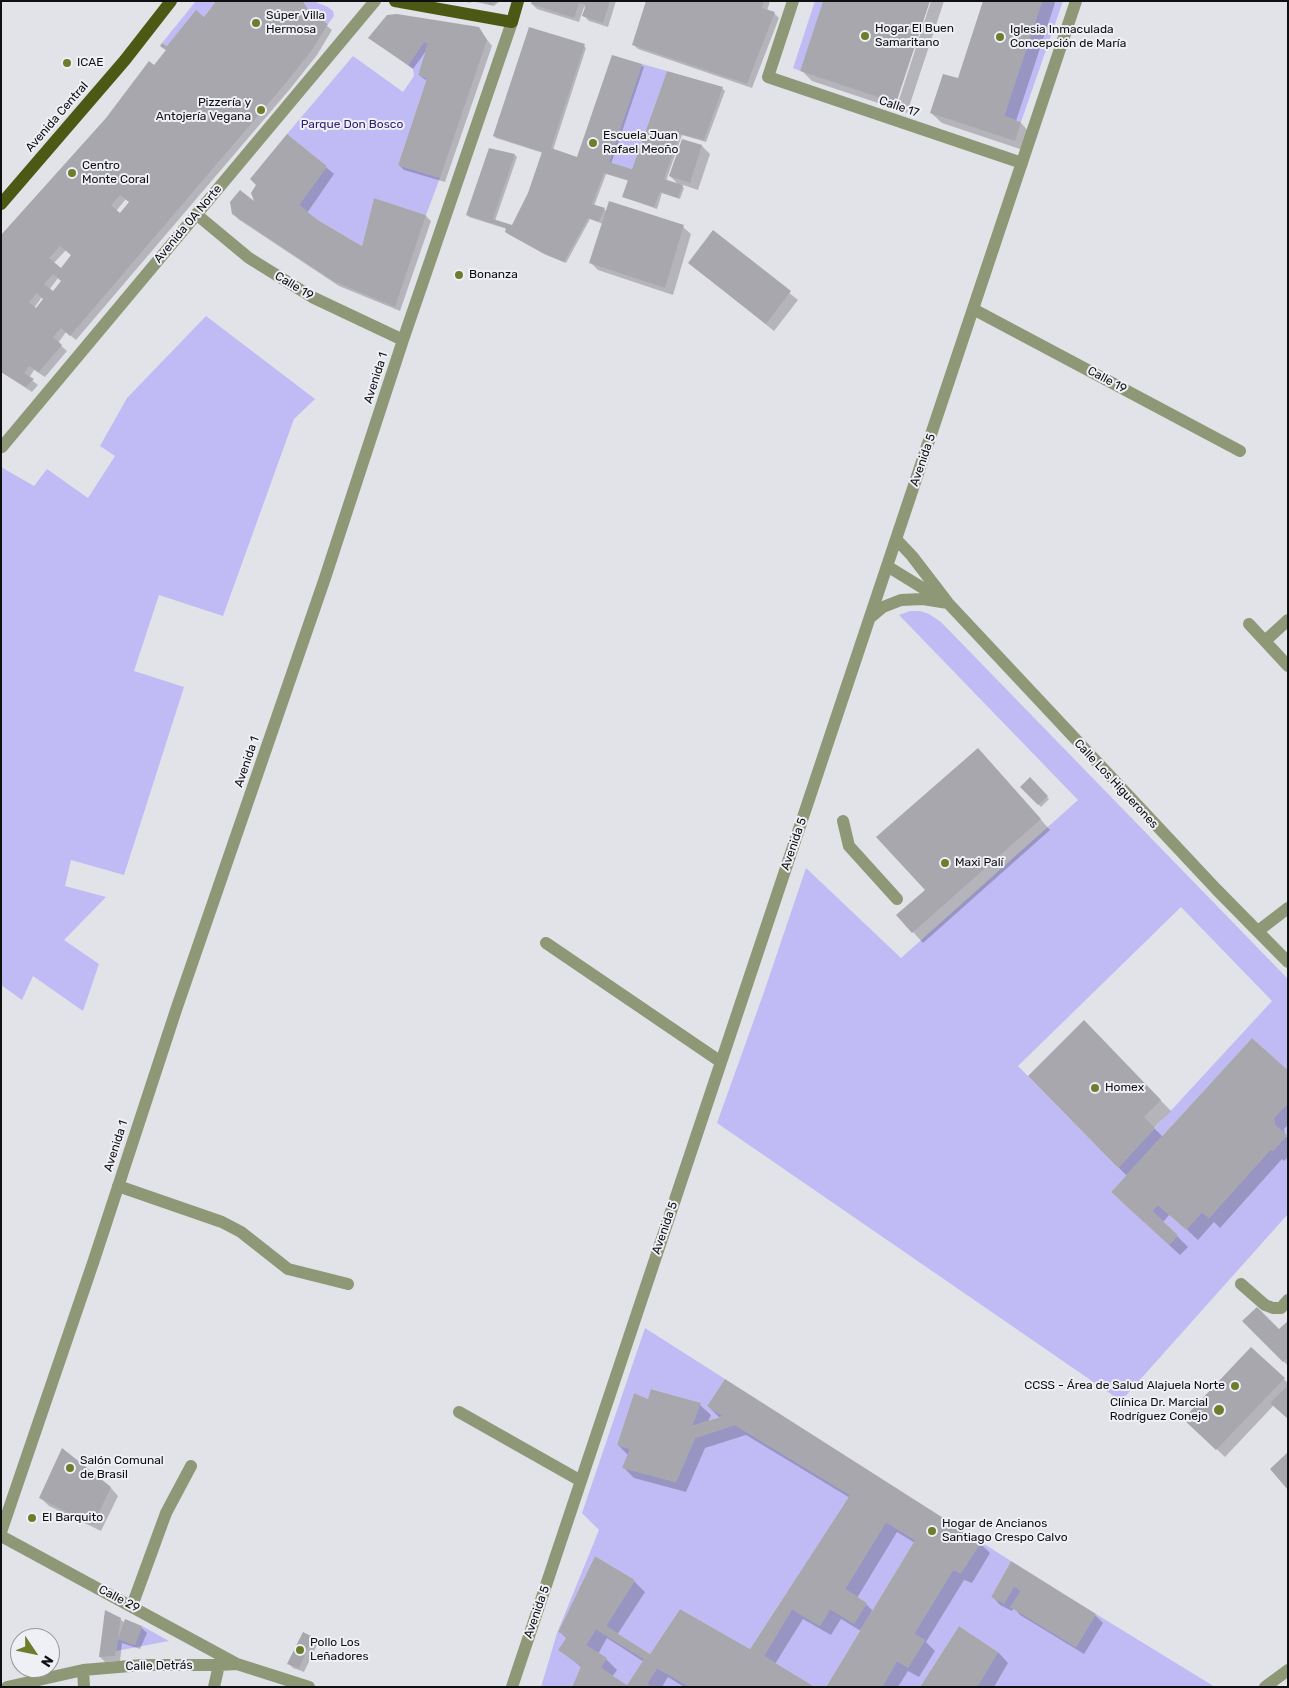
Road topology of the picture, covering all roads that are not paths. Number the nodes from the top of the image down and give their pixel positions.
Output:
1 (171, 1) edge
2 (375, 1) edge
3 (395, 1) edge
4 (518, 1) edge
5 (793, 1) edge
6 (1076, 1) edge
7 (512, 22) junction
8 (1022, 163) junction
9 (1, 204) edge
10 (196, 214) junction
11 (974, 309) junction
12 (403, 340) junction
13 (2, 448) edge
14 (1240, 451) dead end
15 (896, 539) junction
16 (887, 566) junction
17 (948, 603) junction
18 (870, 619) junction
19 (1288, 620) edge
20 (1248, 624) dead end
21 (1265, 641) junction
22 (1288, 666) edge
23 (899, 897) joint
24 (1288, 908) edge
25 (1258, 931) junction
26 (546, 943) dead end
27 (1288, 962) edge
28 (721, 1062) junction
29 (118, 1186) junction
30 (348, 1284) dead end
31 (1242, 1284) dead end
32 (1288, 1300) edge
33 (459, 1412) dead end
34 (190, 1466) dead end
35 (581, 1481) junction
36 (1, 1532) edge
37 (1, 1536) edge
38 (132, 1606) junction
39 (236, 1664) junction
40 (219, 1665) junction
41 (83, 1670) junction
42 (7, 1687) edge
43 (84, 1687) edge
44 (214, 1687) edge
45 (309, 1687) edge
46 (512, 1687) edge

1 - 9 main road, Avenida Central
2 - 10 street, Avenida 0A Norte
3 - 7 main road
4 - 7 main road, Avenida 1
5 - 8 street, Calle 17
6 - 8 street, Avenida 5
7 - 12 street, Avenida 1
8 - 11 street, Avenida 5
10 - 12 street, Calle 19
10 - 13 street, Avenida 0A Norte
11 - 14 street, Calle 19
11 - 15 street, Avenida 5
12 - 29 street, Avenida 1
15 - 16 street, Avenida 5
15 - 17 street, Calle Los Higuerones
16 - 17 street, Calle Los Higuerones
16 - 18 street, Avenida 5
17 - 18 street
17 - 25 street, Calle Los Higuerones
18 - 28 street, Avenida 5
19 - 21 street
20 - 21 street
21 - 22 street
23 - 23 street
24 - 25 street
25 - 27 street, Calle Los Higuerones
26 - 28 street
28 - 35 street, Avenida 5
29 - 30 street
29 - 36 street, Avenida 1
31 - 32 street
33 - 35 street
34 - 38 street
35 - 46 street, Avenida 5
37 - 38 street, Calle 29
38 - 39 street, Calle 29
39 - 40 street, Calle Detrás
39 - 45 street, Calle Detrás
40 - 41 street, Calle Detrás
40 - 44 street
41 - 42 street, Calle Detrás
41 - 43 street

